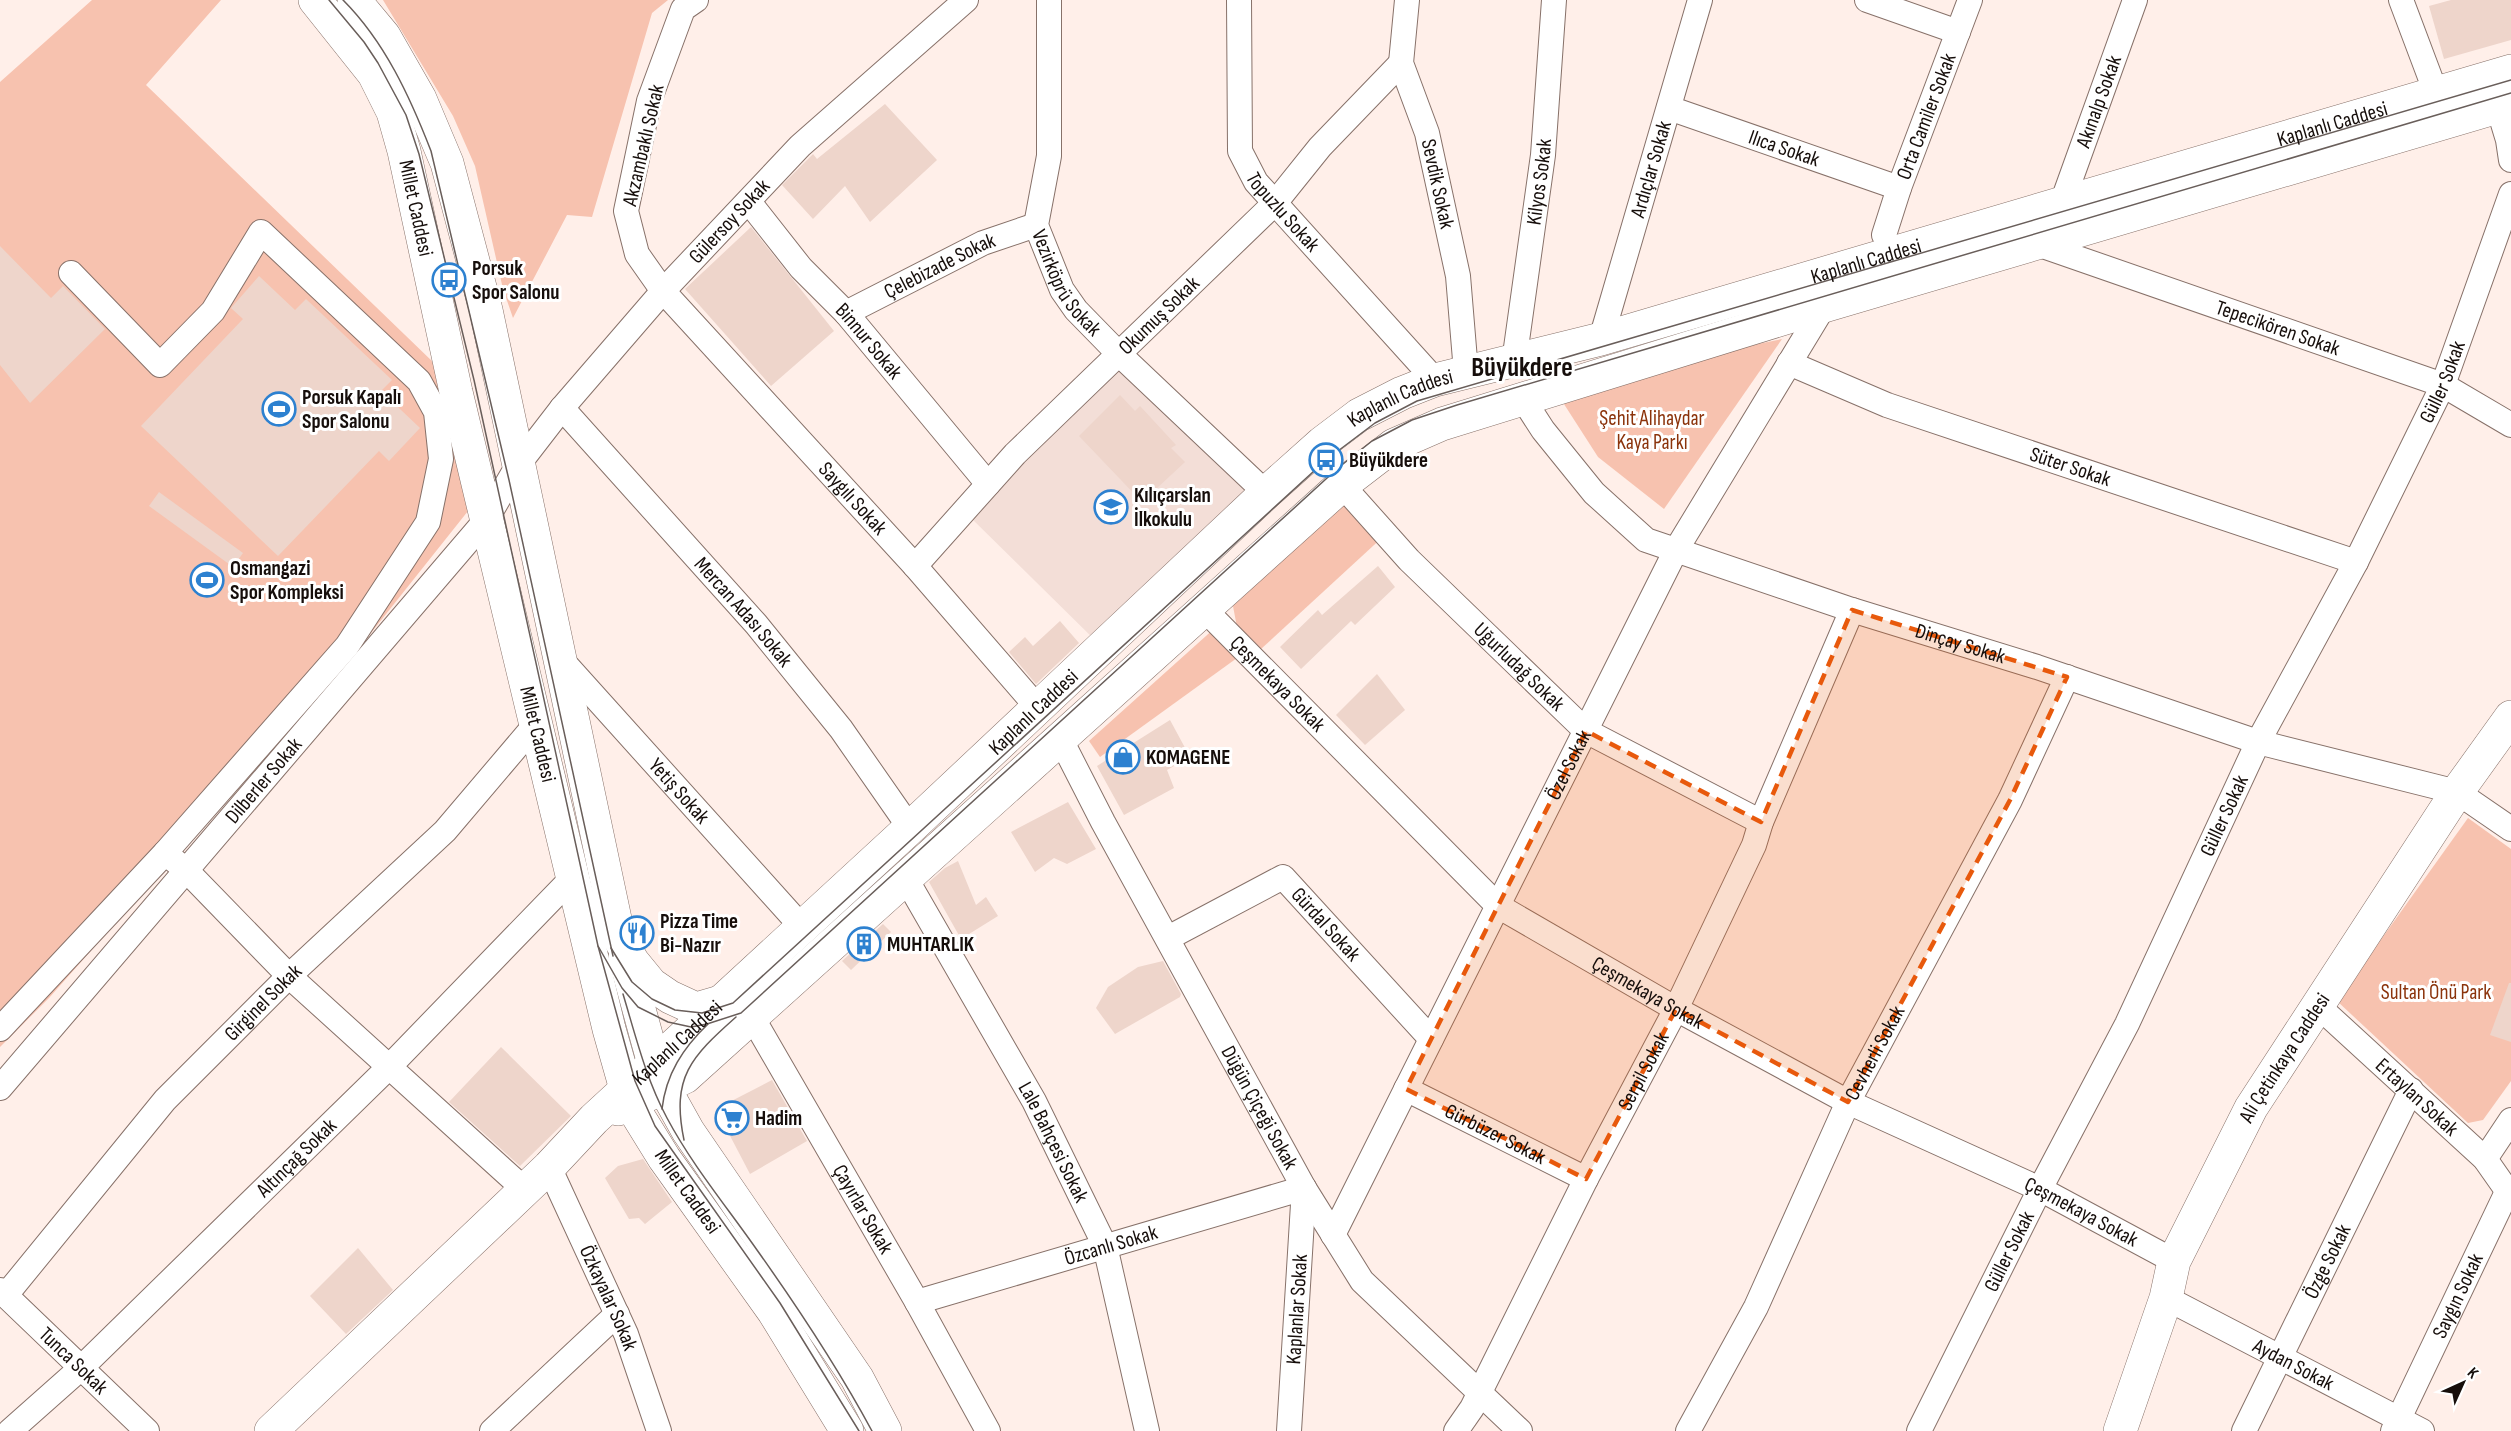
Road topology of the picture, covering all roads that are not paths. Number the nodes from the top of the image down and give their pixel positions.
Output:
1 (315, 0) edge
2 (354, 0) edge
3 (696, 0) edge
4 (1049, 0) edge
5 (1239, 0) edge
6 (1407, 0) edge
7 (1554, 0) edge
8 (1700, 0) edge
9 (1867, 0) edge
10 (1971, 0) edge
11 (2135, 0) edge
12 (2401, 0) edge
13 (958, 2) edge
14 (1958, 32) junction
15 (1401, 63) junction
16 (2511, 71) edge
17 (2436, 93) junction
18 (2505, 105) edge
19 (1669, 108) junction
20 (2511, 160) edge
21 (1899, 188) junction
22 (2511, 194) edge
23 (749, 202) junction
24 (1275, 203) junction
25 (2062, 203) junction
26 (1036, 225) junction
27 (1884, 235) dead end
28 (2037, 244) junction
29 (71, 273) dead end
30 (663, 291) junction
31 (1824, 306) junction
32 (846, 313) junction
33 (1601, 339) junction
34 (1118, 353) junction
35 (1514, 362) junction
36 (1789, 363) junction
37 (1450, 376) junction
38 (2444, 385) junction
39 (1523, 399) junction
40 (562, 408) junction
41 (2511, 425) edge
42 (518, 465) junction
43 (988, 484) junction
44 (1342, 485) junction
45 (1266, 494) junction
46 (486, 520) junction
47 (1676, 550) junction
48 (2356, 562) junction
49 (915, 566) junction
50 (1204, 609) junction
51 (1852, 610) junction
52 (558, 655) junction
53 (2067, 677) junction
54 (1038, 708) junction
55 (2511, 717) edge
56 (535, 725) junction
57 (1586, 731) junction
58 (1060, 738) junction
59 (2258, 742) junction
60 (2457, 792) junction
61 (1761, 822) junction
62 (910, 828) junction
63 (2511, 829) edge
64 (165, 853) junction
65 (186, 870) junction
66 (573, 877) junction
67 (904, 877) junction
68 (1498, 906) junction
69 (802, 927) junction
70 (619, 938) junction
71 (1168, 938) junction
72 (289, 976) junction
73 (728, 996) junction
74 (2317, 1005) junction
75 (1676, 1010) junction
76 (754, 1017) junction
77 (0, 1029) edge
78 (1431, 1040) junction
79 (389, 1067) junction
80 (659, 1076) junction
81 (0, 1088) edge
82 (1406, 1089) junction
83 (2411, 1090) junction
84 (628, 1096) junction
85 (1848, 1102) junction
86 (2511, 1120) edge
87 (2485, 1159) junction
88 (549, 1167) junction
89 (1586, 1179) junction
90 (1304, 1188) junction
91 (2040, 1189) junction
92 (525, 1190) junction
93 (2509, 1194) edge
94 (1333, 1234) junction
95 (1106, 1246) junction
96 (2174, 1261) junction
97 (3, 1293) edge
98 (2166, 1298) junction
99 (917, 1302) junction
100 (617, 1314) junction
101 (2281, 1358) junction
102 (81, 1368) junction
103 (1479, 1394) junction
104 (2396, 1425) edge
105 (10, 1431) edge
106 (147, 1431) edge
107 (272, 1431) edge
108 (492, 1431) edge
109 (659, 1431) edge
110 (847, 1431) edge
111 (885, 1431) edge
112 (988, 1431) edge
113 (1147, 1431) edge
114 (1289, 1431) edge
115 (1456, 1431) edge
116 (1520, 1431) edge
117 (1688, 1431) edge
118 (1919, 1431) edge
119 (2120, 1431) edge
120 (2244, 1431) edge
121 (2422, 1431) edge

1 - 46 main road, Millet Caddesi
2 - 42 main road, Millet Caddesi
3 - 30 street, Akzambaklı Sokak
4 - 26 street, Vezirköprü Sokak
5 - 24 street, Topuzlu Sokak
6 - 15 street, Sevdik Sokak
7 - 35 street, Kilyos Sokak
8 - 19 street, Ardıçlar Sokak
9 - 14 street
10 - 14 street, Orta Camiler Sokak
11 - 25 street, Akınalp Sokak
12 - 17 street
13 - 23 street, Gülersoy Sokak
14 - 21 street, Orta Camiler Sokak
15 - 24 street, Okumuş Sokak
15 - 37 street, Sevdik Sokak
16 - 17 main road, Kaplanlı Caddesi
17 - 25 main road, Kaplanlı Caddesi
18 - 20 street
18 - 28 main road, Kaplanlı Caddesi
19 - 21 street, Ilıca Sokak
19 - 33 street, Ardıçlar Sokak
21 - 27 street, Orta Camiler Sokak
22 - 38 street, Güller Sokak
23 - 30 street, Gülersoy Sokak
23 - 32 street, Binnur Sokak
24 - 34 street, Okumuş Sokak
24 - 37 street, Topuzlu Sokak
25 - 33 main road, Kaplanlı Caddesi
26 - 32 street, Çelebizade Sokak
26 - 34 street, Vezirköprü Sokak
28 - 31 main road, Kaplanlı Caddesi
28 - 38 street, Tepecikören Sokak
29 - 64 street
30 - 40 street, Gülersoy Sokak
30 - 49 street, Saygılı Sokak
31 - 36 street, Özel Sokak
31 - 39 main road, Kaplanlı Caddesi
32 - 43 street, Binnur Sokak
33 - 35 main road, Kaplanlı Caddesi
34 - 43 street, Okumuş Sokak
34 - 45 street, Vezirköprü Sokak
35 - 37 main road, Kaplanlı Caddesi
36 - 47 street, Özel Sokak
36 - 48 street, Süter Sokak
37 - 45 main road, Kaplanlı Caddesi
38 - 41 street, Tepecikören Sokak
38 - 48 street, Güller Sokak
39 - 44 main road, Kaplanlı Caddesi
39 - 47 street, Dinçay Sokak
40 - 42 street, Gülersoy Sokak
40 - 62 street, Mercan Adası Sokak
42 - 46 street, Dilberler Sokak
42 - 52 main road, Millet Caddesi
43 - 49 street, Okumuş Sokak
44 - 50 main road, Kaplanlı Caddesi
44 - 57 street, Uğurludağ Sokak
45 - 54 main road, Kaplanlı Caddesi
46 - 56 main road, Millet Caddesi
46 - 65 street, Dilberler Sokak
47 - 51 street, Dinçay Sokak
47 - 57 street, Özel Sokak
48 - 59 street, Güller Sokak
49 - 54 street, Saygılı Sokak
50 - 58 main road, Kaplanlı Caddesi
50 - 68 street, Çeşmekaya Sokak
51 - 53 street, Dinçay Sokak
51 - 61 street, Serpil Sokak
52 - 69 street, Yetiş Sokak
52 - 70 main road, Millet Caddesi
53 - 59 street, Dinçay Sokak
53 - 85 street, Cevherli Sokak
54 - 62 main road, Kaplanlı Caddesi
55 - 60 main road, Ali Çetinkaya Caddesi
56 - 66 main road, Millet Caddesi
56 - 72 street, Girginel Sokak
57 - 61 street, Uğurludağ Sokak
57 - 68 street, Özel Sokak
58 - 67 main road, Kaplanlı Caddesi
58 - 71 street, Düğün Çiçeği Sokak
59 - 60 street, Dinçay Sokak
59 - 91 street, Güller Sokak
60 - 63 street
60 - 74 main road, Ali Çetinkaya Caddesi
61 - 75 street, Serpil Sokak
62 - 69 main road, Kaplanlı Caddesi
64 - 65 street
64 - 77 street
65 - 72 street
65 - 81 street, Dilberler Sokak
66 - 79 street, Altınçağ Sokak
66 - 84 main road, Millet Caddesi
67 - 76 main road, Kaplanlı Caddesi
67 - 95 street, Lale Bahçesi Sokak
68 - 75 street, Çeşmekaya Sokak
68 - 78 street, Özel Sokak
69 - 73 main road, Kaplanlı Caddesi
70 - 73 main road, Millet Caddesi
70 - 80 main road, Millet Caddesi
71 - 78 street, Gürdal Sokak
71 - 90 street, Düğün Çiçeği Sokak
72 - 79 street
72 - 97 street, Girginel Sokak
73 - 76 street, Çayırlar Sokak
73 - 80 main road, Kaplanlı Caddesi
74 - 83 street, Ertaylan Sokak
74 - 96 main road, Ali Çetinkaya Caddesi
75 - 85 street, Çeşmekaya Sokak
75 - 89 street, Serpil Sokak
76 - 80 main road, Kaplanlı Caddesi
76 - 99 street, Çayırlar Sokak
78 - 82 street, Özel Sokak
79 - 92 street
79 - 102 street, Altınçağ Sokak
80 - 84 main road, Kaplanlı Caddesi
80 - 111 main road, Millet Caddesi
82 - 89 street, Gürbüzer Sokak
82 - 94 street, Özel Sokak
83 - 87 street, Ertaylan Sokak
83 - 101 street, Özge Sokak
84 - 88 main road, Kaplanlı Caddesi
84 - 110 main road, Millet Caddesi
85 - 91 street, Çeşmekaya Sokak
85 - 117 street, Cevherli Sokak
86 - 87 street
87 - 93 street, Ertaylan Sokak
88 - 92 main road, Kaplanlı Caddesi
88 - 100 street, Özkayalar Sokak
89 - 103 street, Serpil Sokak
90 - 94 street, Düğün Çiçeği Sokak
90 - 95 street, Özcanlı Sokak
90 - 114 street, Kaplanlar Sokak
91 - 96 street, Çeşmekaya Sokak
91 - 118 street, Güller Sokak
92 - 107 main road, Kaplanlı Caddesi
93 - 104 street, Saygın Sokak
94 - 103 street, Düğün Çiçeği Sokak
95 - 99 street, Özcanlı Sokak
95 - 113 street, Lale Bahçesi Sokak
96 - 98 main road, Ali Çetinkaya Caddesi
97 - 102 street, Tunca Sokak
98 - 101 street, Aydan Sokak
98 - 119 main road, Ali Çetinkaya Caddesi
99 - 112 street, Çayırlar Sokak
100 - 108 street
100 - 109 street, Özkayalar Sokak
101 - 104 street, Aydan Sokak
101 - 120 street, Özge Sokak
102 - 105 street, Altınçağ Sokak
102 - 106 street, Tunca Sokak
103 - 115 street, Serpil Sokak
103 - 116 street, Düğün Çiçeği Sokak
104 - 121 street, Aydan Sokak

